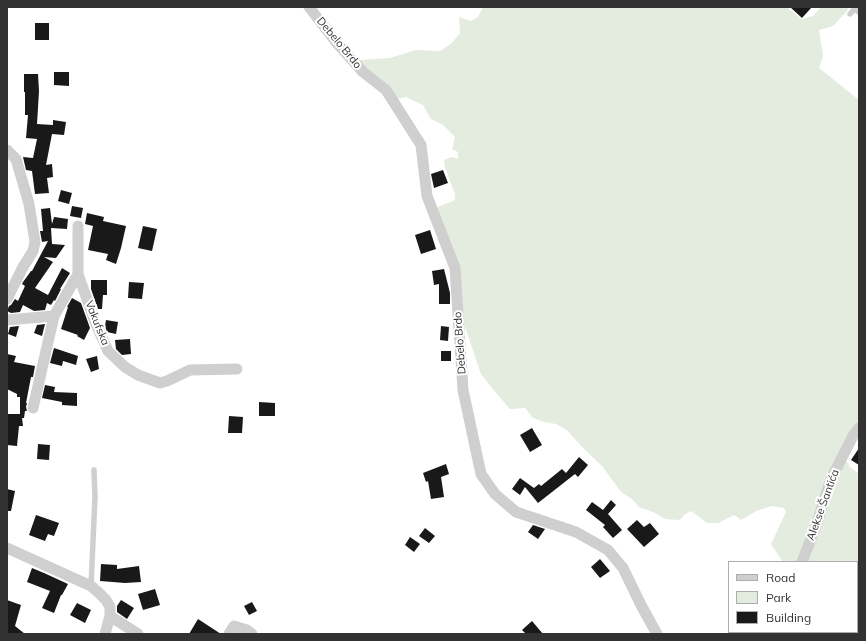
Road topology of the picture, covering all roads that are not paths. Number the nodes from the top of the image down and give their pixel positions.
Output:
1 (309, 7) edge
2 (7, 150) edge
3 (78, 226) dead end
4 (78, 274) junction
5 (7, 299) edge
6 (54, 316) junction
7 (7, 320) edge
8 (237, 369) dead end
9 (32, 408) dead end
10 (859, 428) edge
11 (94, 470) dead end
12 (7, 548) edge
13 (802, 561) edge
14 (91, 586) junction
15 (110, 616) junction
16 (105, 634) edge
17 (138, 634) edge
18 (229, 634) edge
19 (252, 634) edge
20 (657, 634) edge

1 - 20 street, Debelo Brdo
2 - 5 street
3 - 4 street, Vakufska
4 - 6 street, Vakufska
4 - 8 street, Vakufska
6 - 7 street
6 - 9 street, Vakufska
10 - 13 street, Alekse Šantića
11 - 14 lane
12 - 14 street
14 - 15 street
15 - 16 street
15 - 17 street
18 - 19 street

